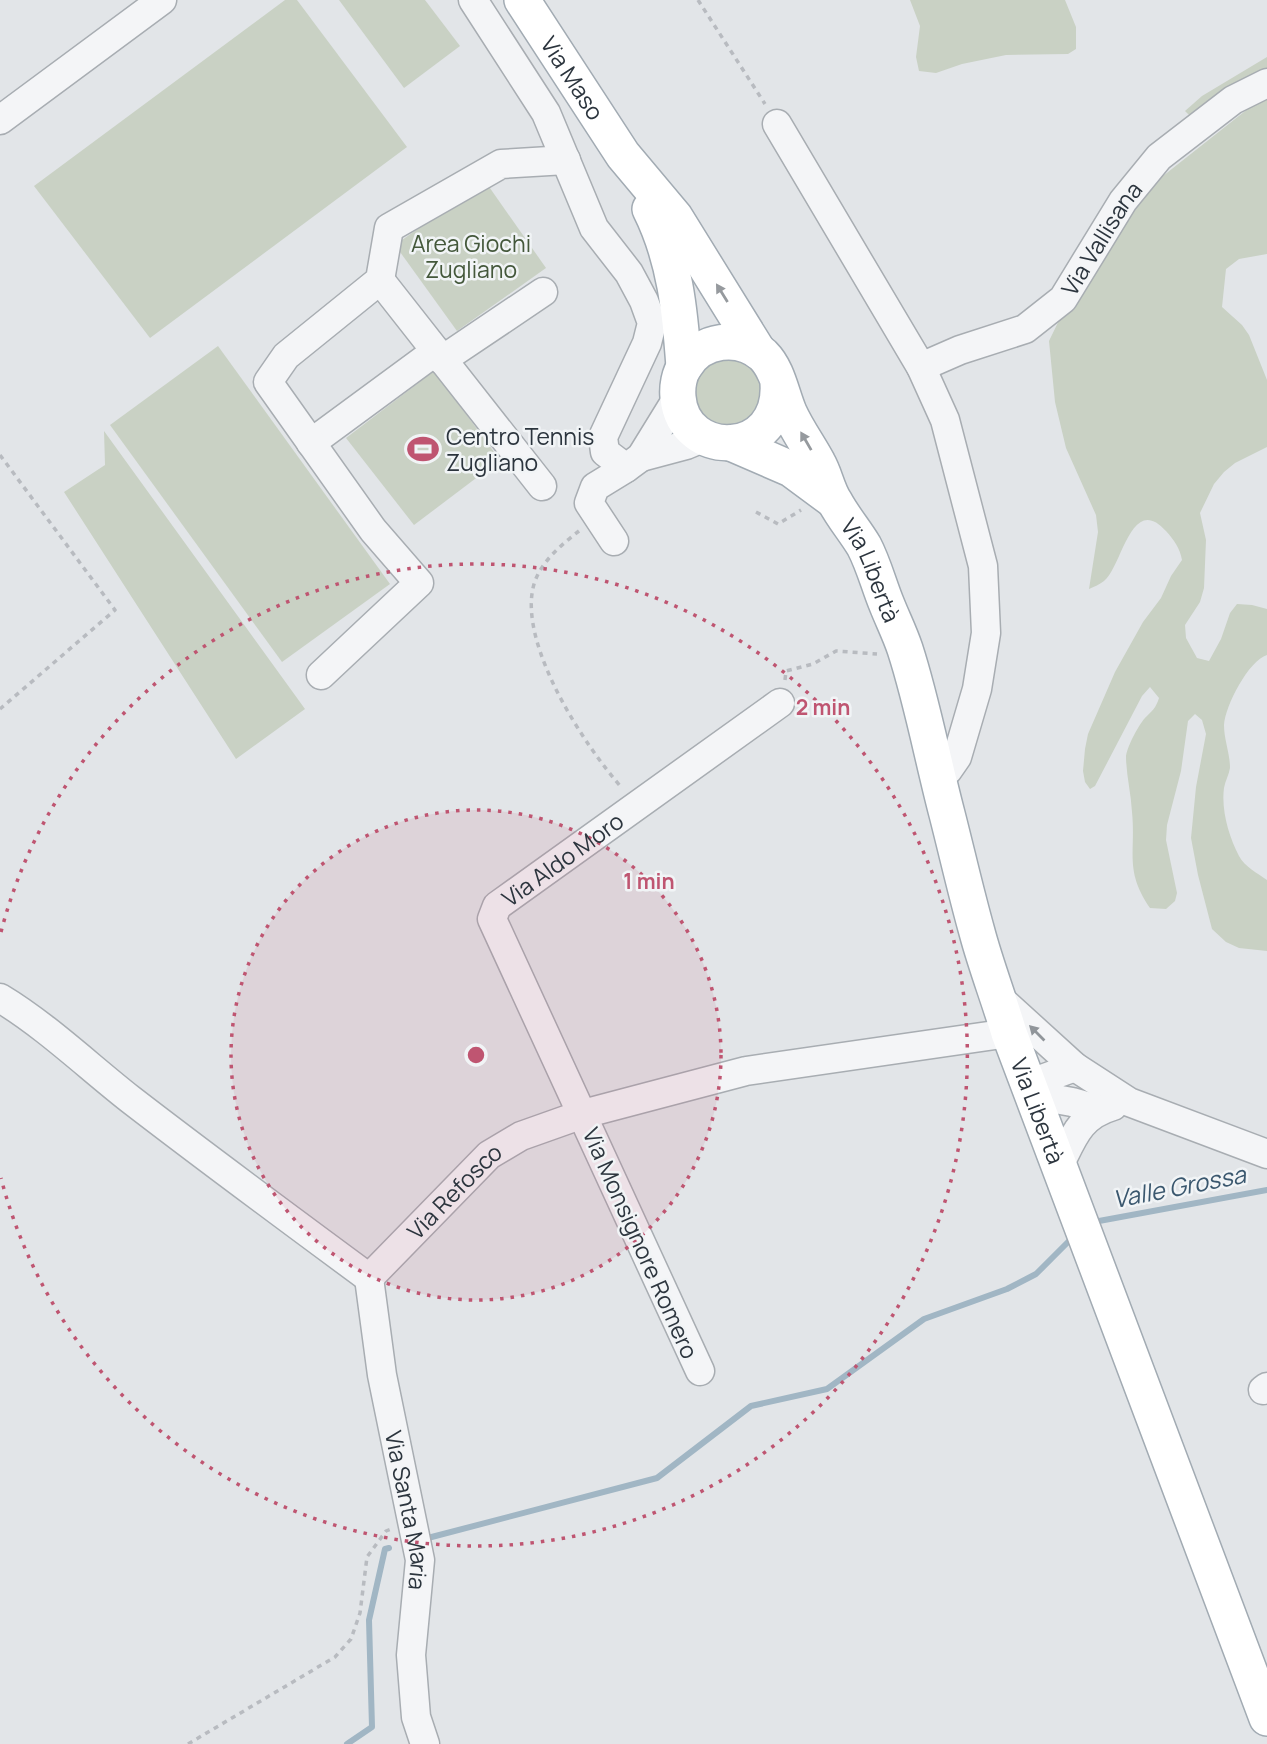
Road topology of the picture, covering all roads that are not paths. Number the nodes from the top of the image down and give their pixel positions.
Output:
1 (162, 0) edge
2 (473, 0) edge
3 (522, 0) edge
4 (1267, 83) edge
5 (0, 120) edge
6 (777, 124) road end
7 (624, 155) junction
8 (566, 160) junction
9 (380, 280) junction
10 (543, 292) dead end
11 (758, 351) junction
12 (439, 355) junction
13 (921, 367) junction
14 (681, 382) junction
15 (778, 383) junction
16 (718, 440) junction
17 (312, 443) junction
18 (634, 463) junction
19 (542, 486) dead end
20 (821, 503) junction
21 (614, 541) dead end
22 (321, 675) dead end
23 (780, 703) road end
24 (937, 779) junction
25 (0, 998) edge
26 (999, 999) junction
27 (1009, 1033) junction
28 (1075, 1067) junction
29 (1033, 1095) junction
30 (1129, 1101) junction
31 (1100, 1110) junction
32 (583, 1114) junction
33 (1267, 1154) edge
34 (1059, 1166) junction
35 (369, 1278) junction
36 (700, 1371) dead end
37 (1267, 1718) edge
38 (425, 1744) edge

1 - 5 street
2 - 8 street
3 - 7 main road, Via Maso
4 - 13 street, Via Vallisana
6 - 13 street
11 -> 7 main road
7 - 14 main road
8 - 9 street
8 - 18 street
9 - 12 street
9 - 17 street
10 - 12 street
11 - 14 main road
11 - 15 main road
12 - 17 street
12 - 19 street
13 - 24 street
14 - 16 main road
14 - 18 street
15 - 16 main road
20 -> 15 main road, Via Libertà
16 - 18 street
16 - 20 main road, Via Libertà
17 - 22 street
18 - 21 street
20 - 24 main road, Via Libertà
23 - 32 street, Via Aldo Moro
24 - 26 main road, Via Libertà
25 - 35 street
26 - 27 main road, Via Libertà
28 -> 26 street
27 - 29 main road, Via Libertà
27 - 32 street, Via Refosco
28 - 29 street
28 - 30 street
29 - 31 street
29 - 34 main road, Via Libertà
30 - 31 street
30 - 33 street
31 - 34 street
32 - 35 street, Via Refosco
32 - 36 street, Via Monsignore Romero
34 - 37 main road, Via Libertà
35 - 38 street, Via Santa Maria

